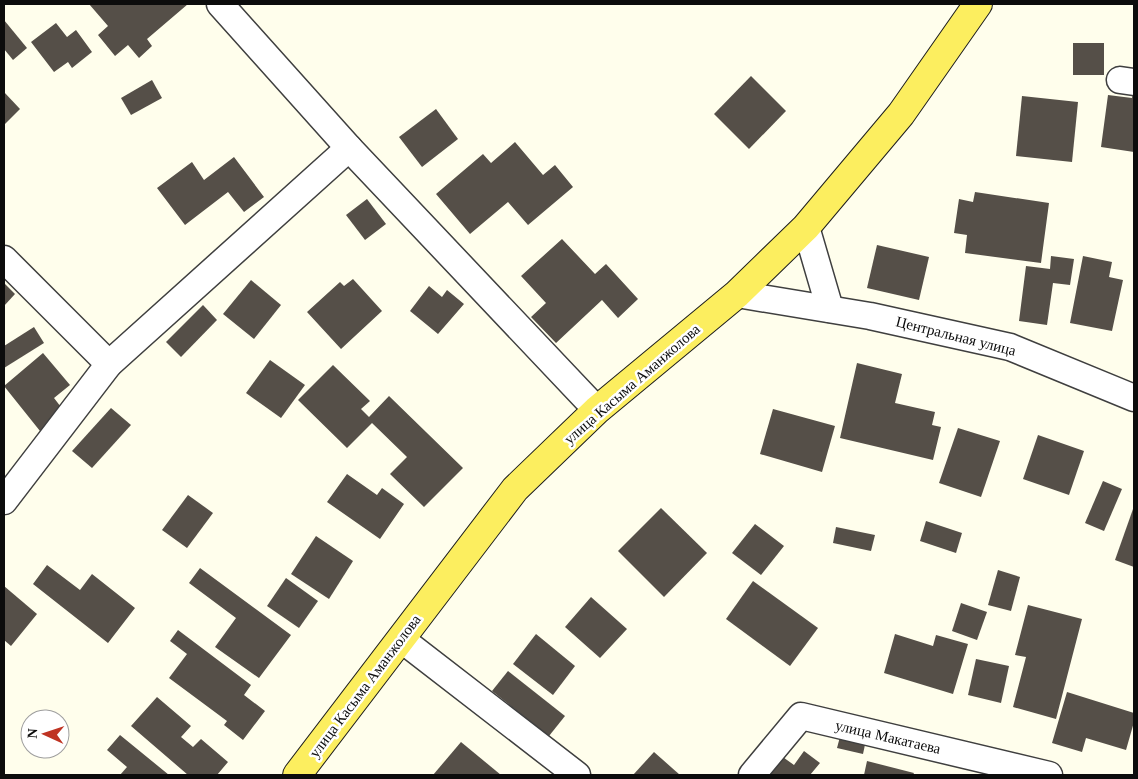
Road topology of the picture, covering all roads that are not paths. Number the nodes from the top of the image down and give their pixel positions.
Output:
1 (220, 4) edge
2 (978, 4) edge
3 (349, 148) junction
4 (806, 228) junction
5 (4, 259) edge
6 (737, 294) junction
7 (830, 309) junction
8 (109, 364) junction
9 (1134, 398) edge
10 (597, 410) junction
11 (4, 501) edge
12 (401, 639) junction
13 (297, 775) edge
14 (577, 775) edge
15 (752, 775) edge
16 (1049, 775) edge

1 - 3 street
2 - 4 main road, улица Касыма Аманжолова
3 - 8 street
3 - 10 street
4 - 6 main road, улица Касыма Аманжолова
4 - 7 street
5 - 8 street
6 - 7 street, Центральная улица
6 - 10 main road, улица Касыма Аманжолова
7 - 9 street, Центральная улица
8 - 11 street
10 - 12 main road, улица Касыма Аманжолова
12 - 13 main road, улица Касыма Аманжолова
12 - 14 street
15 - 16 street, улица Макатаева

